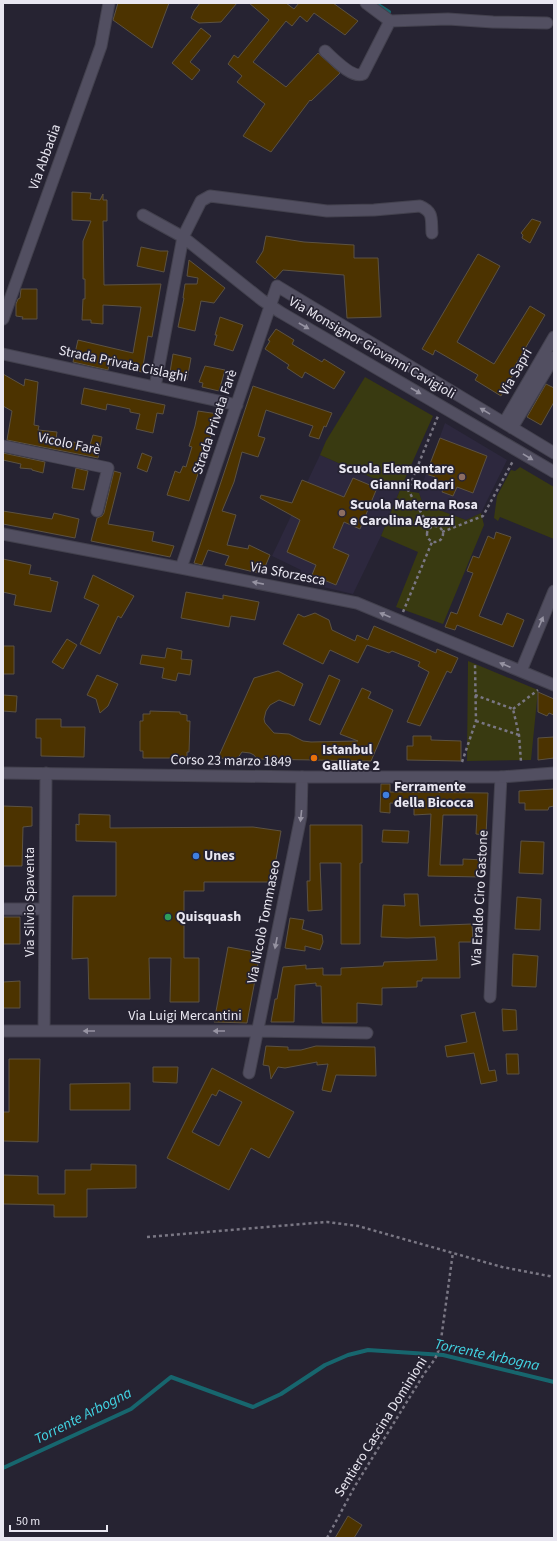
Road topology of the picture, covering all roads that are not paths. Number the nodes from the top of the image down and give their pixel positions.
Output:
1 (366, 3) edge
2 (105, 5) edge
3 (390, 21) junction
4 (547, 23) dead end
5 (325, 51) dead end
6 (143, 215) dead end
7 (432, 232) dead end
8 (183, 238) junction
9 (277, 286) joint
10 (270, 306) junction
11 (3, 319) edge
12 (554, 337) edge
13 (3, 354) edge
14 (552, 363) edge
15 (155, 387) junction
16 (237, 404) junction
17 (508, 425) junction
18 (3, 446) edge
19 (553, 451) edge
20 (554, 472) edge
21 (97, 511) dead end
22 (3, 534) edge
23 (181, 568) junction
24 (554, 591) edge
25 (521, 671) junction
26 (554, 685) edge
27 (3, 773) edge
28 (46, 773) junction
29 (554, 773) edge
30 (302, 777) junction
31 (501, 777) junction
32 (3, 909) edge
33 (45, 909) junction
34 (490, 997) dead end
35 (3, 1031) edge
36 (44, 1031) junction
37 (258, 1031) junction
38 (367, 1032) dead end
39 (249, 1073) dead end

1 - 3 street
2 - 11 street, Via Abbadia
3 - 4 street
3 - 5 street
6 - 8 street, Via Monsignor Giovanni Cavigioli
7 - 8 street
8 - 10 street, Via Monsignor Giovanni Cavigioli
8 - 15 street
9 - 10 street, Strada Privata Farè
17 -> 9 street, Via Monsignor Giovanni Cavigioli
10 - 16 street, Strada Privata Farè
10 -> 20 street, Via Monsignor Giovanni Cavigioli
12 - 17 street, Via Sapri
13 - 15 street, Strada Privata Cislaghi
14 - 17 street
15 - 16 street, Strada Privata Cislaghi
16 - 23 street, Strada Privata Farè
17 - 19 street, Via Monsignor Giovanni Cavigioli
18 - 21 street, Vicolo Farè
22 - 23 street, Via Sforzesca
25 -> 23 street, Via Sforzesca
25 -> 24 street
25 - 26 street, Via Sforzesca
27 - 28 street, Corso 23 marzo 1849
28 - 30 street, Corso 23 marzo 1849
28 - 33 street, Via Silvio Spaventa
29 - 31 street, Corso 23 marzo 1849
30 - 31 street, Corso 23 marzo 1849
30 -> 37 street, Via Nicolò Tommaseo
31 - 34 street, Via Eraldo Ciro Gastone
32 - 33 street
33 - 36 street, Via Silvio Spaventa
35 - 36 street, Via Luigi Mercantini
37 -> 36 street, Via Luigi Mercantini
37 - 38 street, Via Luigi Mercantini
37 - 39 street, Via Nicolò Tommaseo

